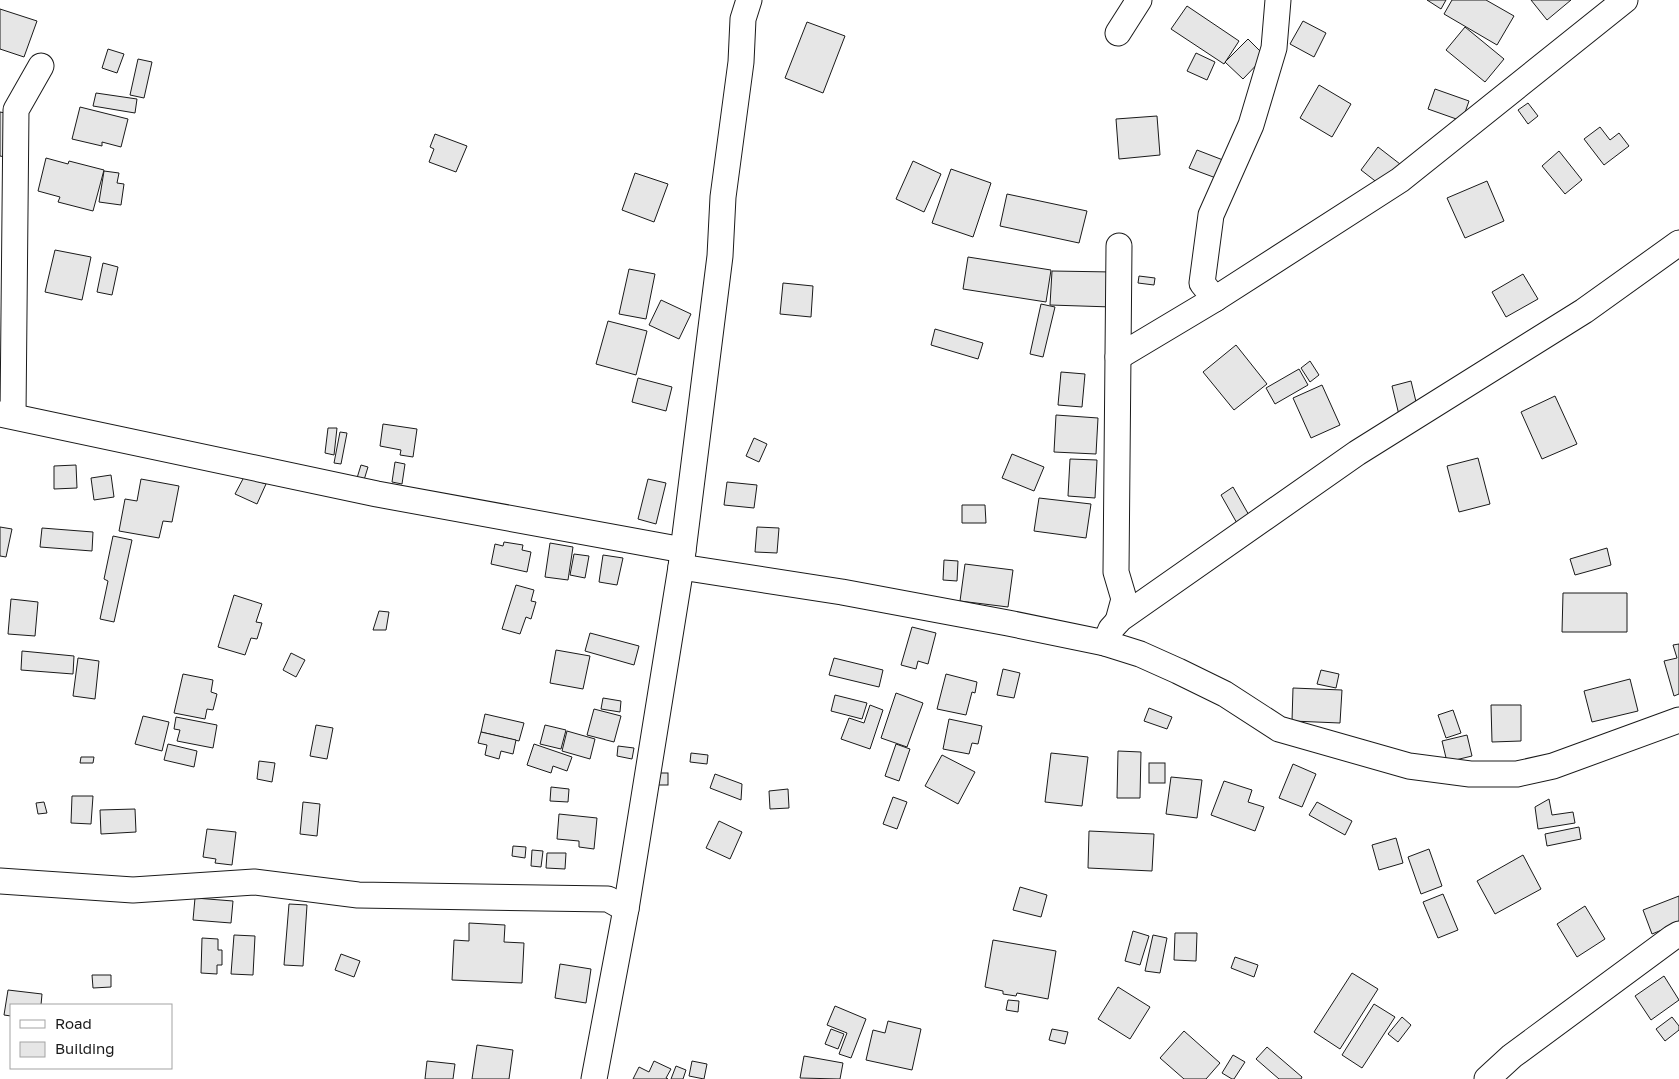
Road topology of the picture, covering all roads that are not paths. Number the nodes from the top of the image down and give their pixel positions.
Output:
1 (749, 0) edge
2 (1139, 0) edge
3 (1278, 0) edge
4 (1625, 0) edge
5 (1118, 33) dead end
6 (41, 66) dead end
7 (1679, 243) edge
8 (1119, 246) dead end
9 (1215, 298) junction
10 (1118, 357) junction
11 (6, 415) edge
12 (682, 558) junction
13 (1118, 621) junction
14 (1105, 643) junction
15 (1679, 720) edge
16 (0, 881) edge
17 (626, 909) junction
18 (1679, 934) edge
19 (594, 1079) edge
20 (1487, 1079) edge

1 - 12 street
2 - 5 street
3 - 9 street
4 - 9 street
6 - 11 street
7 - 13 street
8 - 10 street
9 - 10 street
10 - 13 street
11 - 12 street
12 - 14 street
12 - 17 street
13 - 14 street
14 - 15 street
16 - 17 street
17 - 19 street
18 - 20 street

